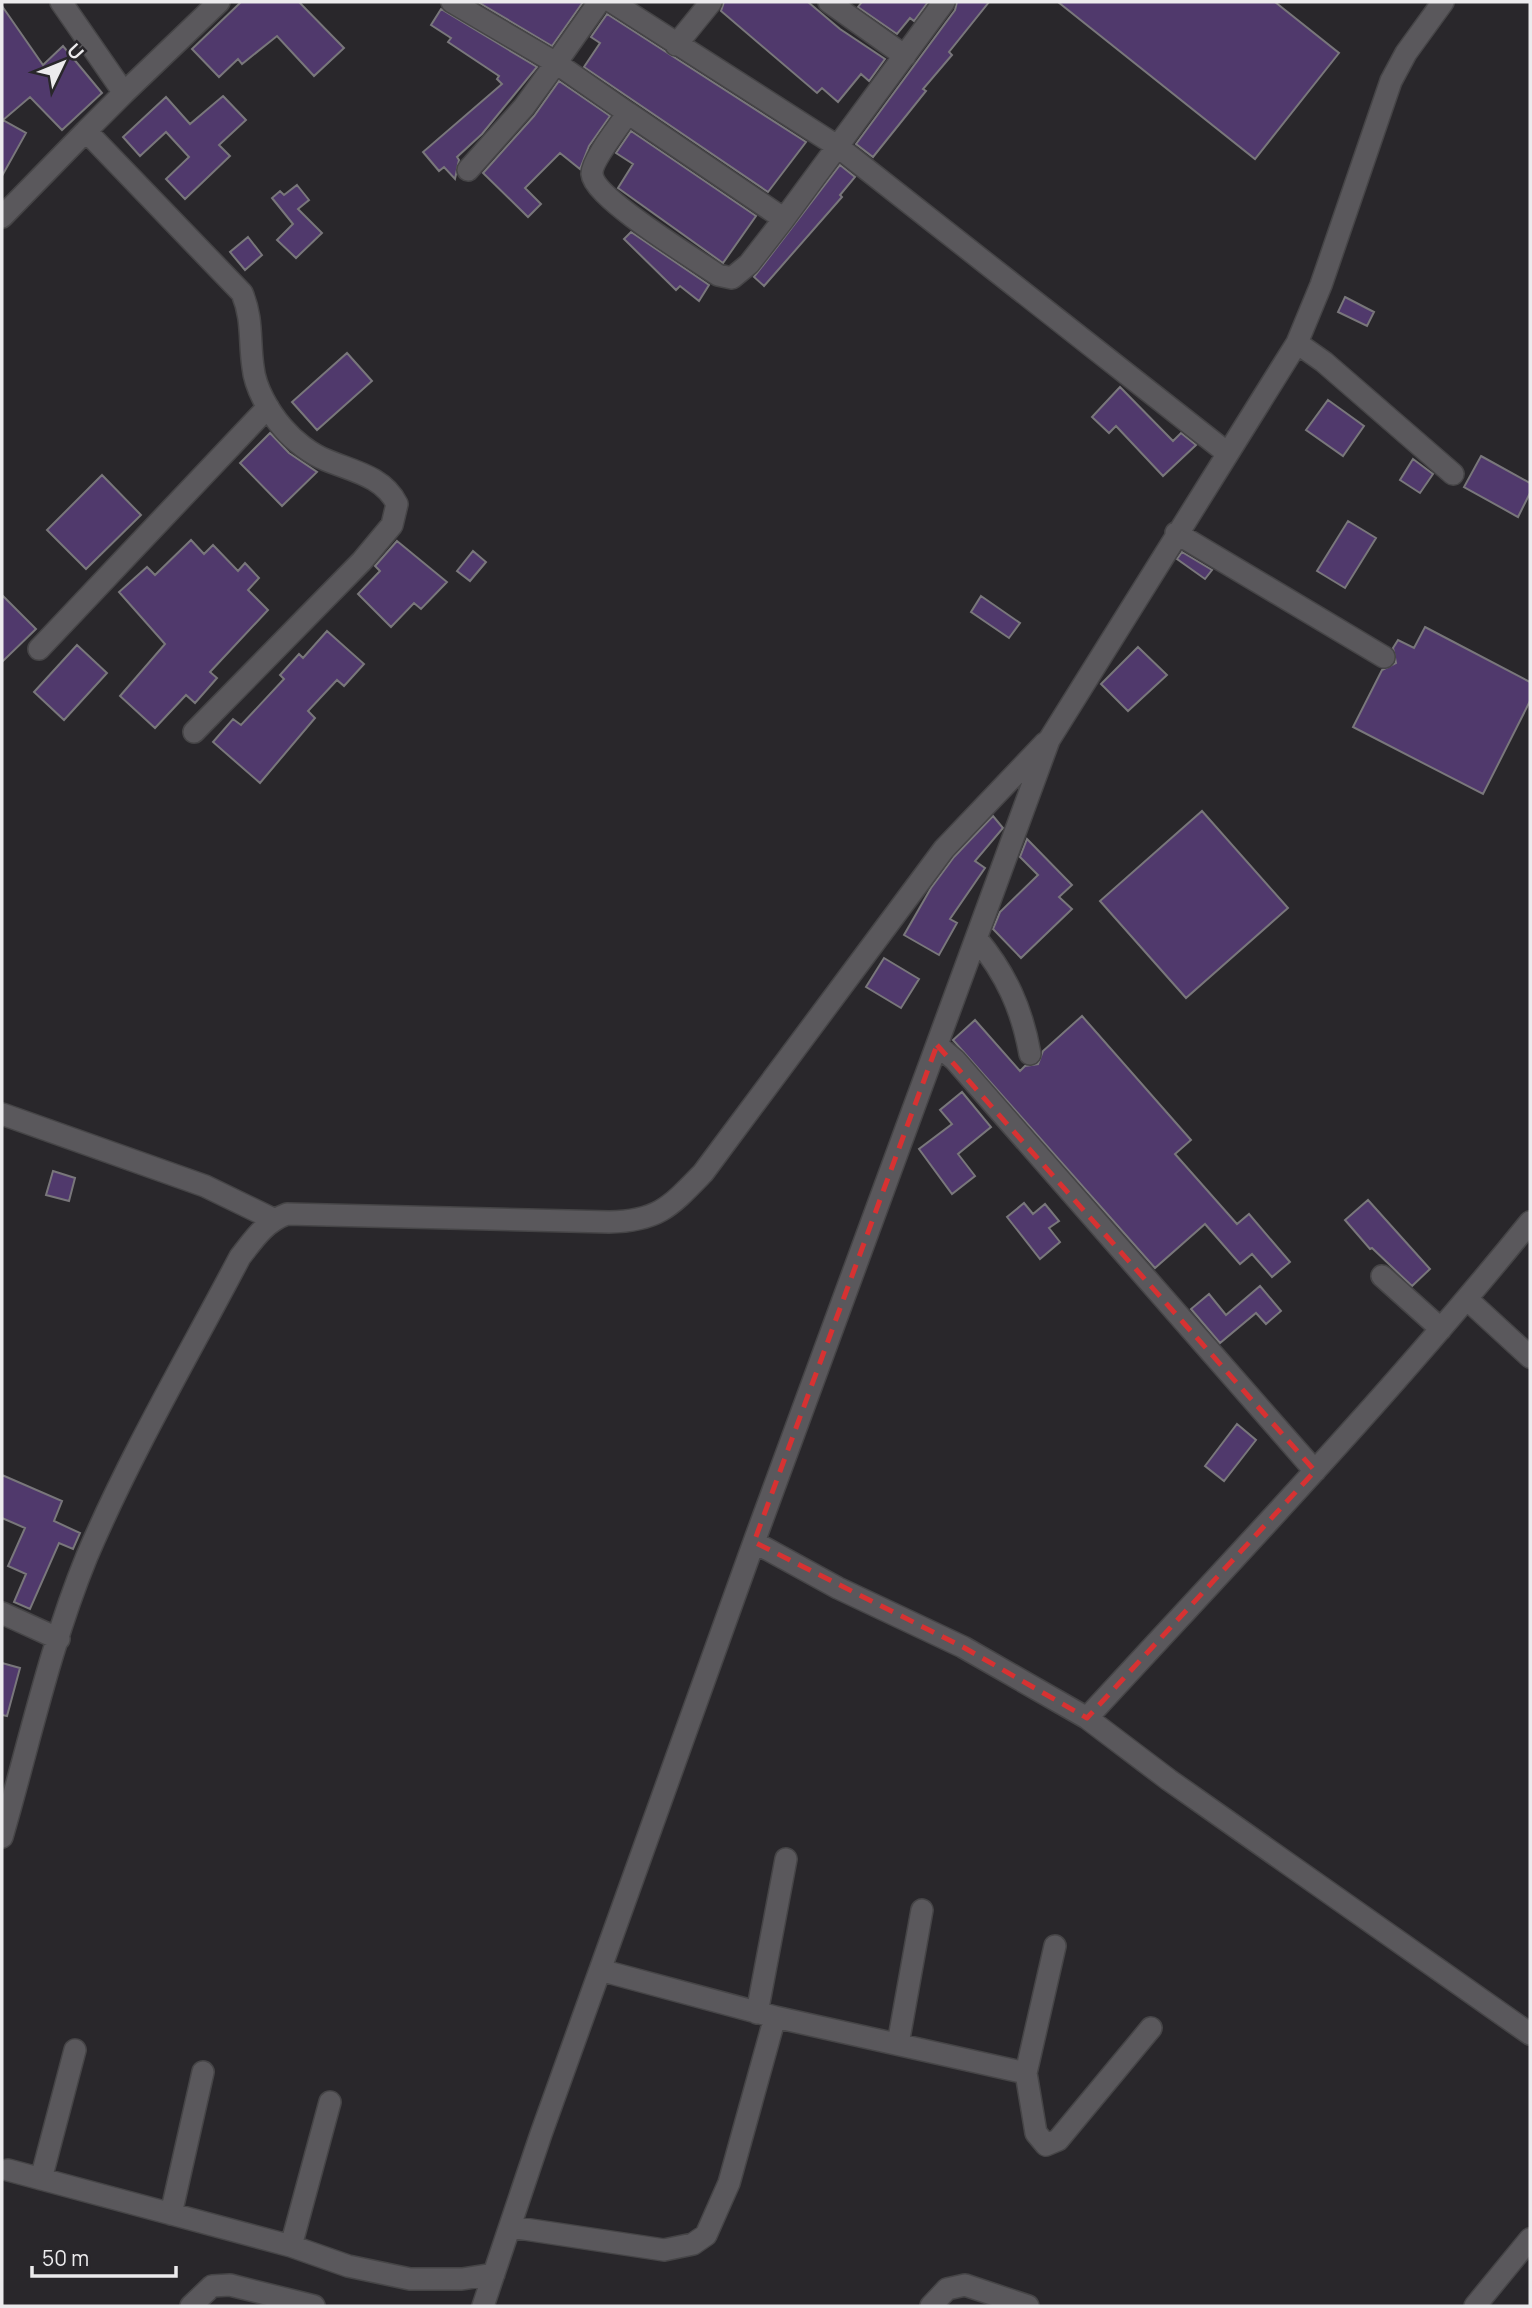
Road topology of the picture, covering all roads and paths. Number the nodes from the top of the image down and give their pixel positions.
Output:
1 (61, 2) edge
2 (219, 2) edge
3 (452, 2) edge
4 (599, 2) edge
5 (612, 2) edge
6 (711, 2) edge
7 (830, 2) edge
8 (944, 2) edge
9 (1443, 2) edge
10 (676, 45) junction
11 (905, 56) junction
12 (556, 63) junction
13 (124, 93) junction
14 (628, 113) junction
15 (86, 131) junction
16 (837, 146) junction
17 (468, 170) dead end
18 (2, 217) edge
19 (784, 219) junction
20 (1297, 343) junction
21 (268, 407) junction
22 (1226, 452) junction
23 (1453, 474) dead end
24 (1176, 533) junction
25 (39, 649) dead end
26 (1384, 657) dead end
27 (194, 732) dead end
28 (1049, 740) junction
29 (977, 939) junction
30 (937, 1045) junction
31 (1030, 1054) dead end
32 (2, 1114) edge
33 (273, 1219) junction
34 (1530, 1222) edge
35 (1382, 1276) dead end
36 (1468, 1300) junction
37 (1441, 1329) junction
38 (1530, 1357) edge
39 (1315, 1471) junction
40 (754, 1542) junction
41 (2, 1613) edge
42 (59, 1639) junction
43 (1087, 1718) junction
44 (2, 1837) edge
45 (786, 1859) dead end
46 (922, 1910) dead end
47 (1055, 1946) dead end
48 (600, 1970) junction
49 (766, 2015) junction
50 (1150, 2028) dead end
51 (1530, 2034) edge
52 (898, 2044) junction
53 (75, 2050) dead end
54 (203, 2072) dead end
55 (1026, 2073) junction
56 (330, 2102) dead end
57 (8, 2170) dead end
58 (41, 2179) junction
59 (171, 2214) junction
60 (511, 2227) junction
61 (1530, 2239) edge
62 (291, 2246) junction
63 (494, 2274) junction
64 (191, 2306) edge
65 (314, 2306) edge
66 (483, 2306) edge
67 (931, 2306) edge
68 (1028, 2306) edge
69 (1475, 2306) edge

1 - 13 street
2 - 13 street
3 - 12 street
4 - 12 street
5 - 10 street
6 - 10 street
7 - 11 street
8 - 11 street
9 - 20 street
10 - 16 street
11 - 16 street
12 - 14 street
12 - 17 street
13 - 15 street
14 - 19 street
14 - 19 street
15 - 18 street
15 - 21 street
16 - 19 street
16 - 22 street
20 - 22 street
20 - 23 street
21 - 25 street
21 - 27 street
22 - 24 street
24 - 26 street
24 - 28 street
28 - 29 street
28 - 33 street
29 - 30 street
29 - 31 street
30 - 39 street
30 - 40 street
32 - 33 street
33 - 42 street
34 - 36 street
35 - 37 street
36 - 37 street
36 - 38 street
37 - 39 street
39 - 43 street
40 - 43 street
40 - 48 street
41 - 42 street
42 - 44 street
43 - 51 street
45 - 49 street
46 - 52 street
47 - 55 street
48 - 49 street
48 - 60 street
49 - 52 street
49 - 60 street
50 - 55 street
52 - 55 street
53 - 58 street
54 - 59 street
56 - 62 street
57 - 58 street
58 - 59 street
59 - 62 street
60 - 63 street
61 - 69 street
62 - 63 street
63 - 66 street
64 - 65 street
67 - 68 street

